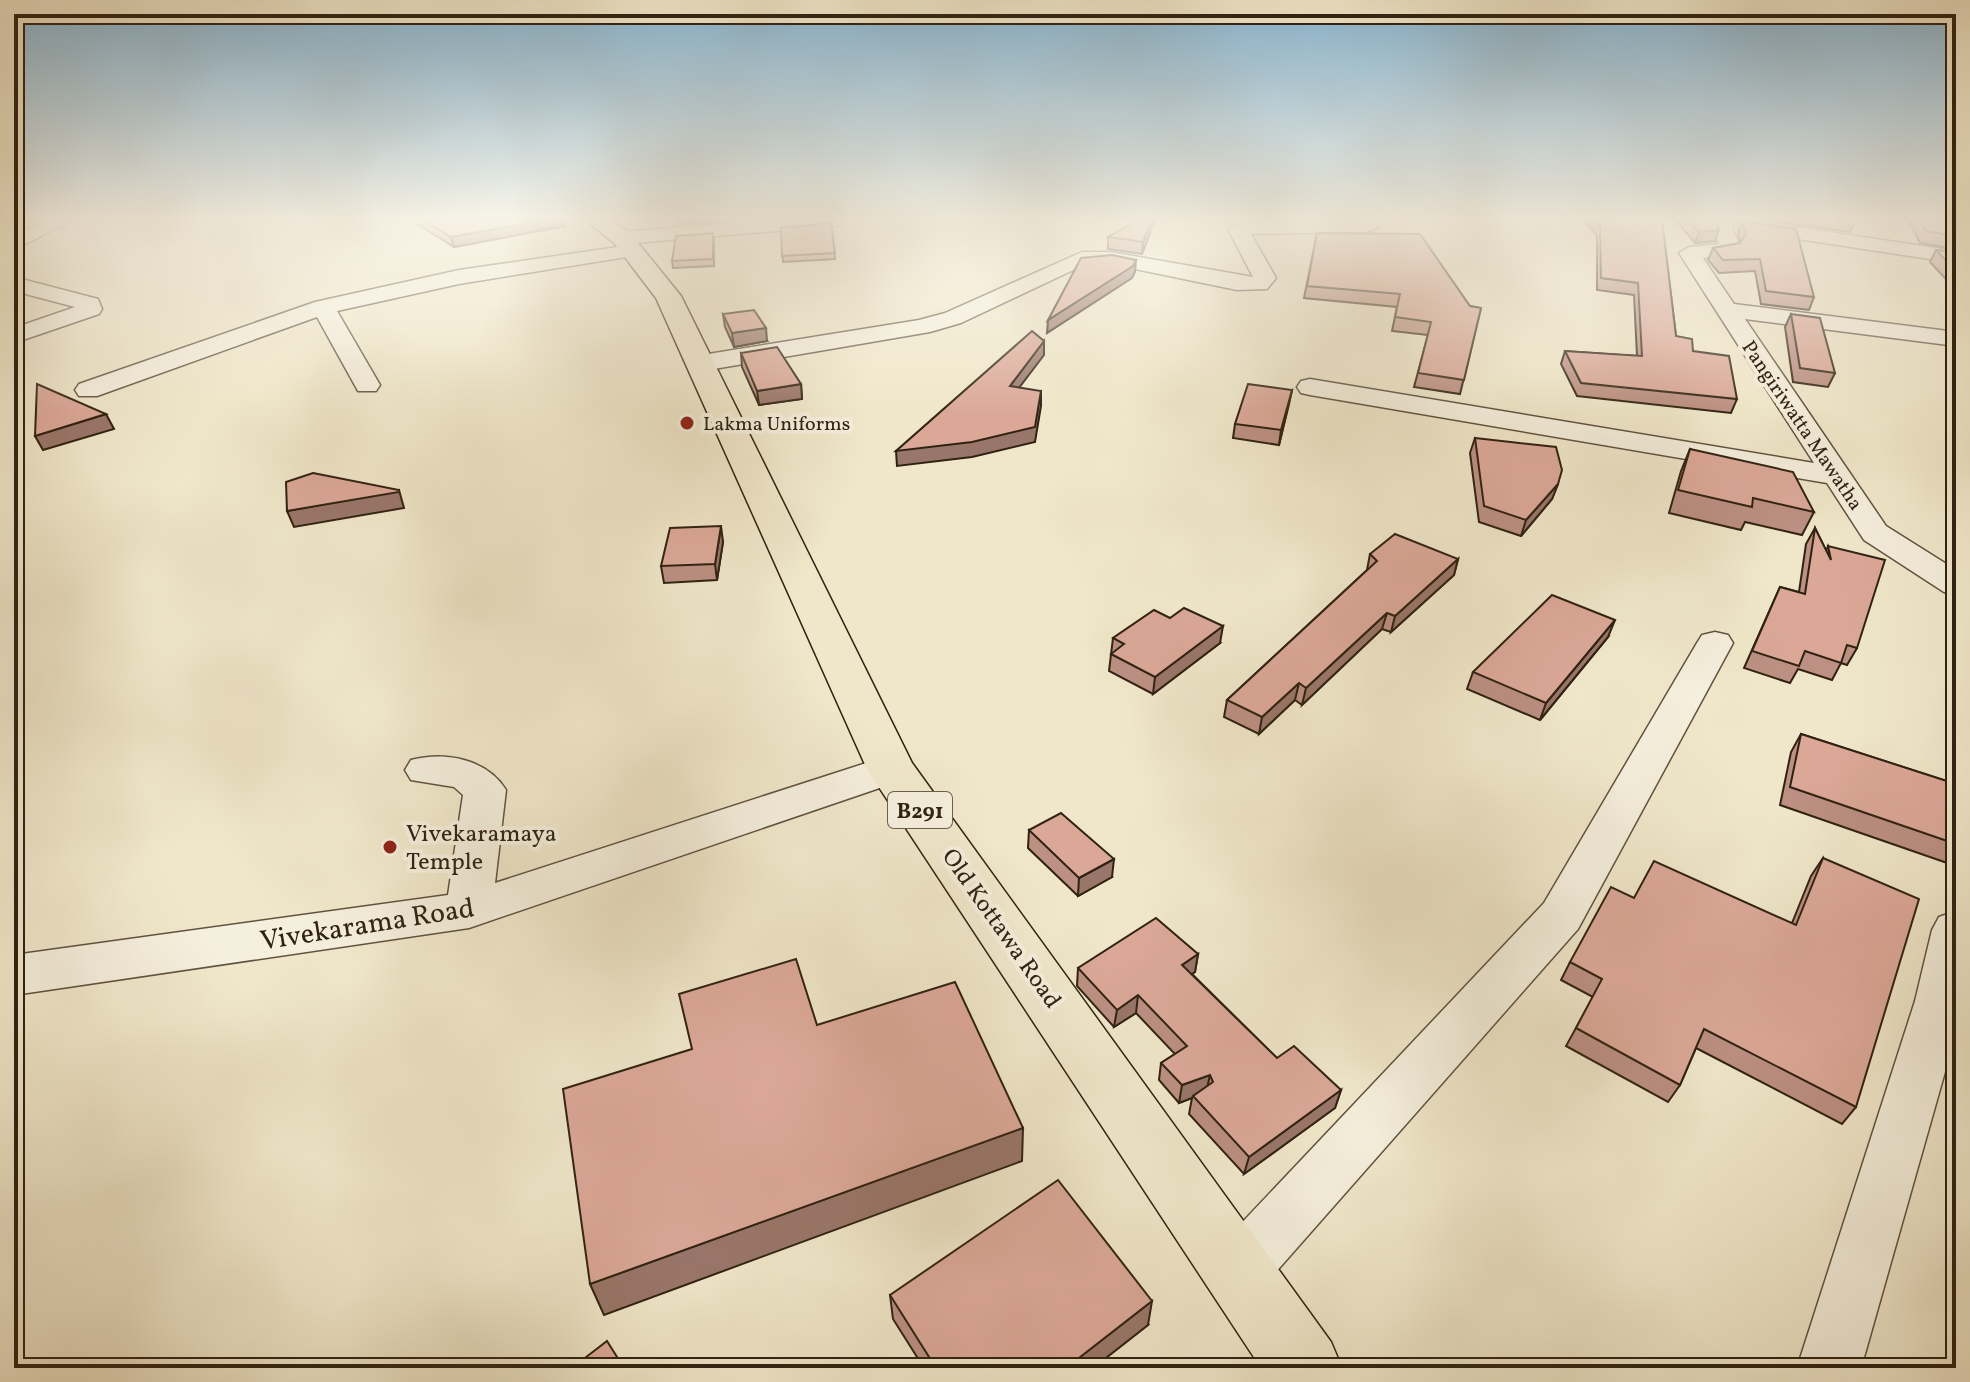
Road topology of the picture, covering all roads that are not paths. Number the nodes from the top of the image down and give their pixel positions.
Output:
1 (16, 284) edge
2 (425, 284) edge
3 (658, 284) edge
4 (1025, 284) edge
5 (1709, 284) edge
6 (323, 307) junction
7 (1725, 310) junction
8 (14, 336) edge
9 (1956, 339) edge
10 (702, 363) junction
11 (367, 385) dead end
12 (1310, 387) dead end
13 (88, 390) dead end
14 (1839, 476) junction
15 (1956, 585) edge
16 (1715, 643) dead end
17 (891, 769) junction
18 (426, 770) dead end
19 (469, 910) junction
20 (1956, 930) edge
21 (14, 975) edge
22 (1948, 1005) edge
23 (1239, 1269) junction
24 (1305, 1368) edge
25 (1829, 1368) edge

1 - 8 street
2 - 6 street
3 - 10 main road, Old Kottawa Road / B291
4 - 10 street
5 - 7 street, Pangiriwatta Mawatha
6 - 11 street
6 - 13 street
7 - 9 street
7 - 14 street, Pangiriwatta Mawatha
10 - 17 main road, Old Kottawa Road / B291
12 - 14 street
14 - 15 street, Pangiriwatta Mawatha
16 - 23 street
17 - 19 street, Vivekarama Road
17 - 23 main road, Old Kottawa Road / B291
18 - 19 street
19 - 21 street, Vivekarama Road
20 - 22 street
22 - 25 street
23 - 24 main road, Old Kottawa Road / B291

